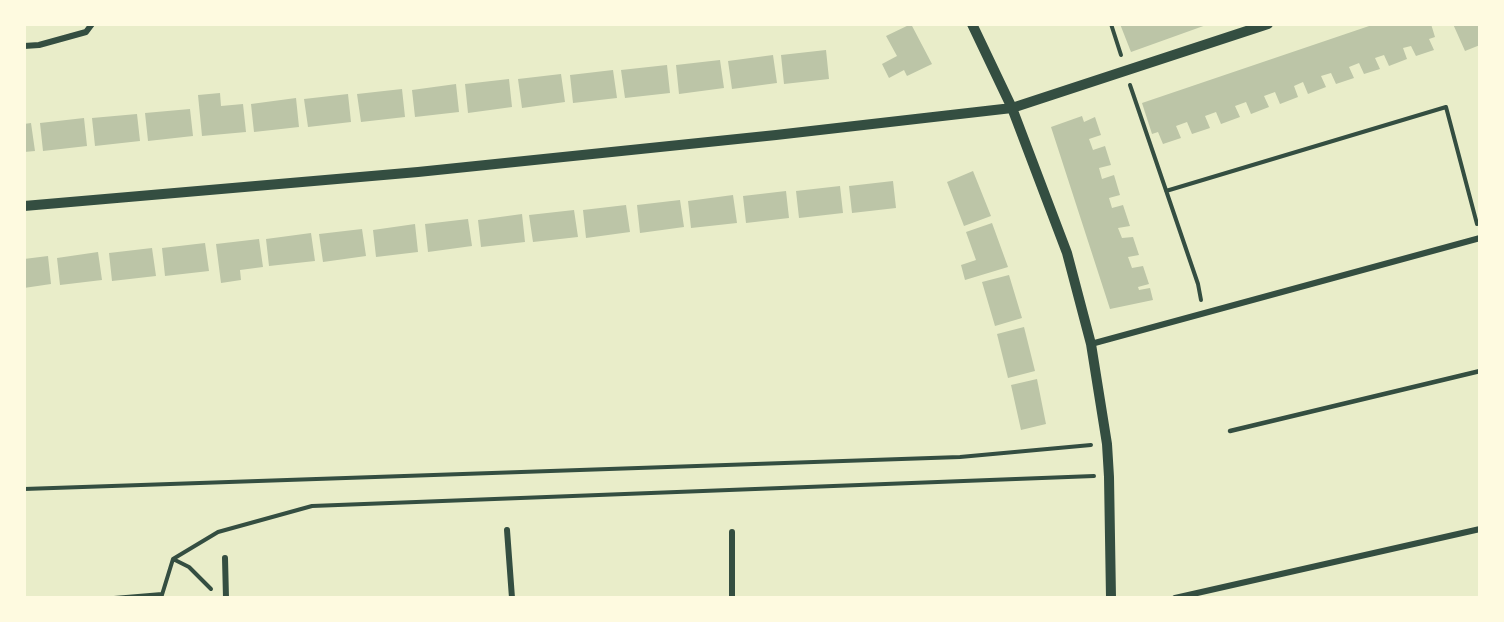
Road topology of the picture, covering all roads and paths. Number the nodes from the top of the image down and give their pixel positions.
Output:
1 (92, 24) edge
2 (972, 24) edge
3 (1111, 24) edge
4 (1268, 24) edge
5 (24, 46) edge
6 (1126, 71) junction
7 (1012, 108) junction
8 (1166, 191) junction
9 (24, 206) edge
10 (1480, 236) edge
11 (1204, 313) junction
12 (1091, 344) junction
13 (1480, 370) edge
14 (1230, 431) dead end
15 (1107, 444) junction
16 (1109, 477) junction
17 (24, 489) edge
18 (1480, 528) edge
19 (507, 530) dead end
20 (732, 532) dead end
21 (225, 558) dead end
22 (173, 559) junction
23 (213, 590) dead end
24 (161, 596) edge
25 (114, 598) edge
26 (226, 598) edge
27 (512, 598) edge
28 (732, 598) edge
29 (1111, 598) edge
30 (1175, 598) edge

1 - 5 street
2 - 7 street
3 - 6 path
4 - 6 street
6 - 7 street
6 - 8 path
7 - 9 street
7 - 12 street
8 - 10 path
8 - 11 path
10 - 11 street
11 - 12 street
12 - 15 street
13 - 14 lane
15 - 16 street
15 - 17 path
16 - 22 path
16 - 29 street
18 - 30 street
19 - 27 street
20 - 28 street
21 - 26 street
22 - 23 path
22 - 24 path
24 - 25 path

